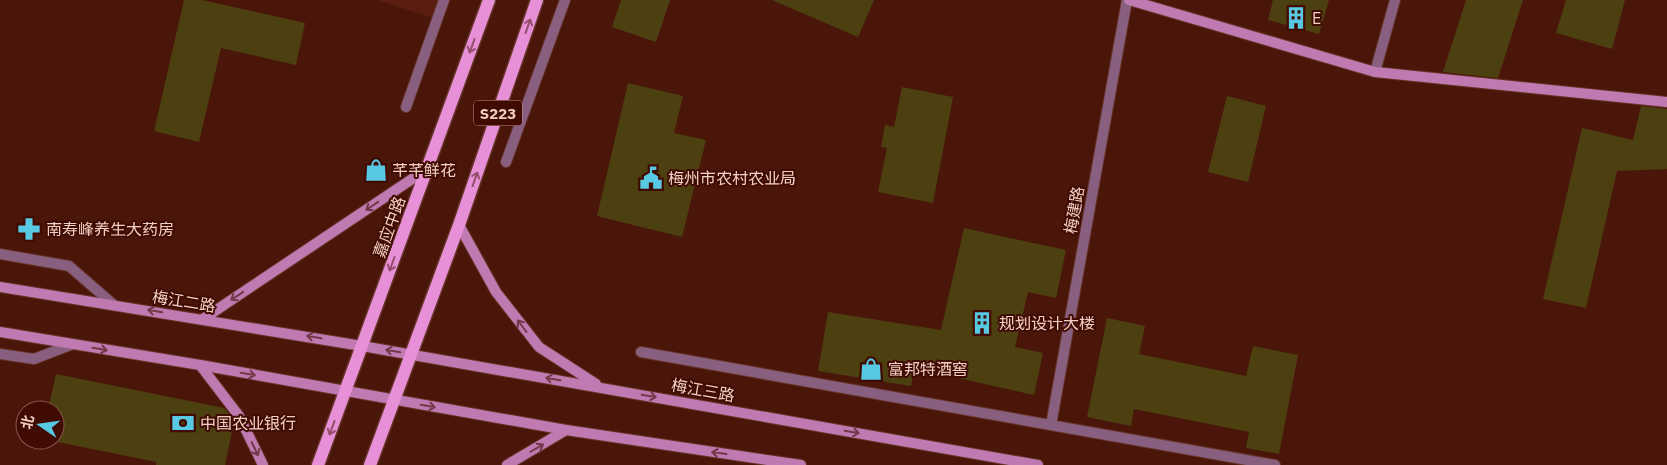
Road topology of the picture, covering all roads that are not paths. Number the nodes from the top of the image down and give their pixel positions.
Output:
1 (444, 0) edge
2 (489, 0) edge
3 (537, 0) edge
4 (564, 0) edge
5 (1128, 0) edge
6 (1395, 0) edge
7 (1375, 72) junction
8 (1667, 102) edge
9 (406, 107) dead end
10 (506, 162) dead end
11 (428, 169) junction
12 (459, 225) junction
13 (0, 254) edge
14 (0, 287) edge
15 (114, 305) junction
16 (203, 319) junction
17 (0, 332) edge
18 (72, 344) junction
19 (362, 346) junction
20 (641, 352) dead end
21 (0, 354) edge
22 (411, 354) junction
23 (200, 365) junction
24 (601, 388) junction
25 (345, 391) junction
26 (394, 400) junction
27 (1050, 425) junction
28 (566, 430) junction
29 (263, 465) edge
30 (318, 465) edge
31 (370, 465) edge
32 (507, 465) edge
33 (801, 465) edge
34 (1038, 465) edge
35 (1275, 465) edge

1 - 9 street
2 -> 11 main road, 嘉应中路 / S223
12 -> 3 main road, S223
4 - 10 street
5 - 7 main road
5 - 27 street, 梅建路
6 - 7 street
7 - 8 main road
11 -> 16 main road
11 -> 19 main road, 嘉应中路 / S223
12 - 22 main road, S223
24 -> 12 main road
13 - 15 street
14 - 15 main road, 梅江二路
16 -> 15 main road, 梅江二路
19 -> 16 main road, 梅江二路
17 - 18 main road
18 - 21 street
18 -> 23 main road
22 -> 19 main road, 梅江三路
19 - 25 main road, 嘉应中路 / S223
20 - 27 street
24 -> 22 main road, 梅江三路
22 - 26 main road, S223
23 -> 25 main road
23 -> 29 main road
24 -> 34 main road, 梅江三路
25 - 26 main road
25 -> 30 main road, 嘉应中路 / S223
26 -> 28 main road
26 - 31 main road, S223
27 - 35 street
32 -> 28 main road
33 -> 28 main road

